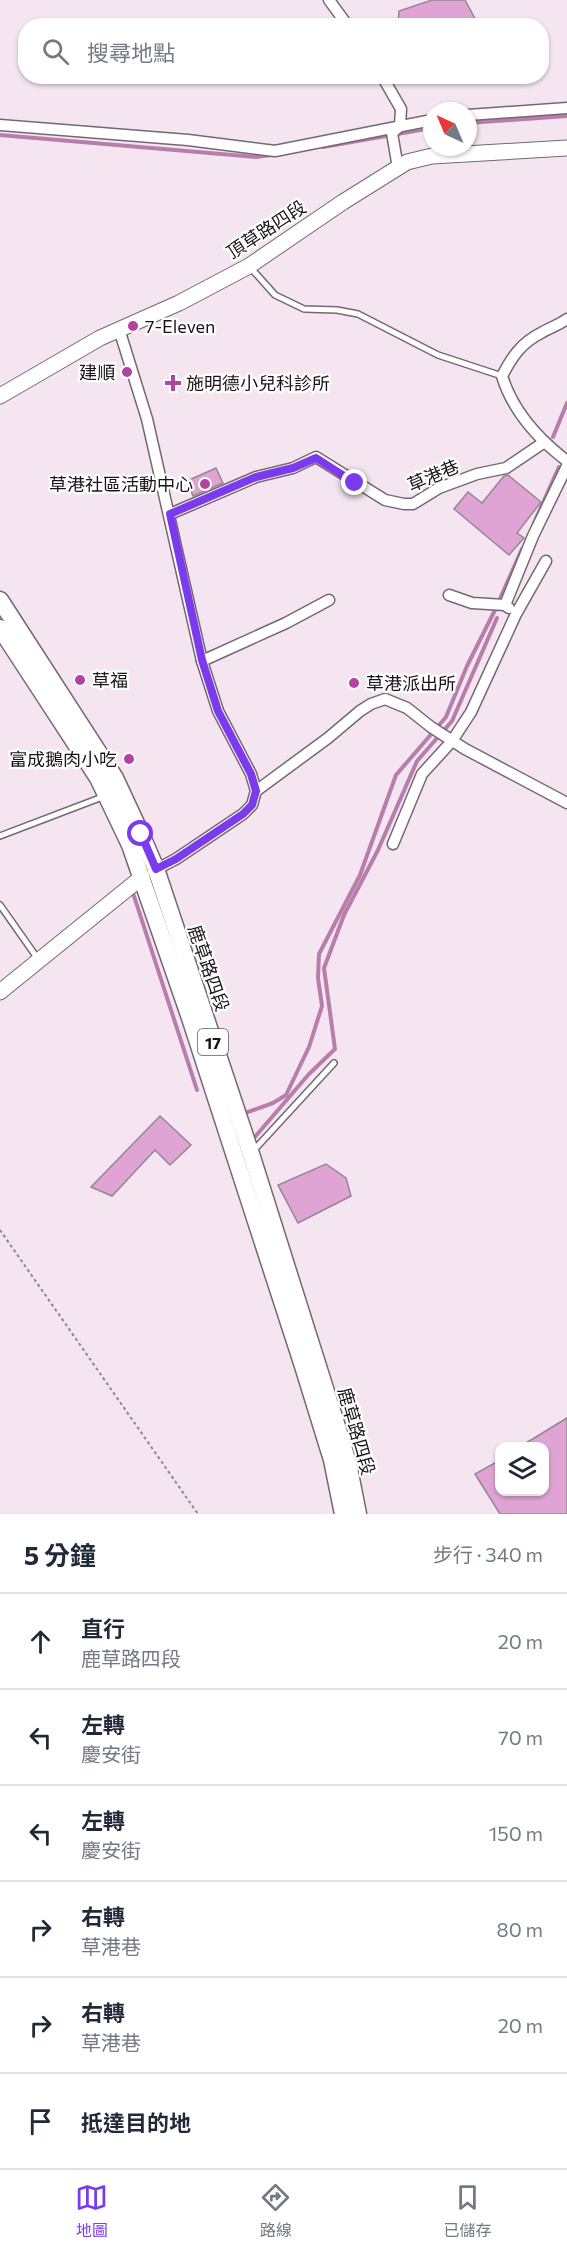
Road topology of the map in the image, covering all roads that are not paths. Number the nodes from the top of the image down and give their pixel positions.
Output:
1 (329, 0) edge
2 (342, 18) edge
3 (387, 84) edge
4 (567, 108) edge
5 (477, 114) edge
6 (423, 122) edge
7 (0, 125) edge
8 (399, 126) junction
9 (567, 148) edge
10 (398, 168) junction
11 (249, 266) junction
12 (567, 319) edge
13 (118, 329) junction
14 (502, 376) junction
15 (0, 396) edge
16 (543, 443) junction
17 (567, 464) edge
18 (170, 514) junction
19 (546, 561) dead end
20 (449, 595) dead end
21 (0, 600) edge
22 (329, 600) dead end
23 (505, 605) junction
24 (516, 614) junction
25 (0, 628) edge
26 (202, 660) junction
27 (449, 739) junction
28 (256, 791) junction
29 (107, 795) junction
30 (566, 801) edge
31 (0, 836) edge
32 (393, 844) dead end
33 (149, 873) junction
34 (0, 905) edge
35 (39, 960) junction
36 (0, 992) edge
37 (334, 1063) dead end
38 (251, 1154) junction
39 (298, 1329) junction
40 (347, 1494) junction
41 (343, 1514) edge
42 (357, 1514) edge

1 - 2 street
3 - 8 street
4 - 5 street
6 - 8 street
7 - 8 street
8 - 10 street
9 - 10 street, 頂草路四段
10 - 11 street, 頂草路四段
11 - 13 street, 頂草路四段
11 - 14 lane
12 - 14 street
13 - 15 street, 頂草路四段
13 - 18 street
14 - 16 street
16 - 17 street
16 - 18 street, 草港巷
17 - 23 street
18 - 26 street
19 - 24 street
20 - 23 street
21 - 33 main road, 鹿草路四段 / 17
22 - 26 street
23 - 24 street
24 - 27 street
25 - 29 main road, 鹿草路四段 / 17
26 - 28 street
27 - 28 street
27 - 30 street
27 - 32 street
28 - 33 street
29 - 31 lane
29 - 33 main road, 鹿草路四段 / 17
33 - 35 street
33 - 38 main road, 鹿草路四段 / 17
33 - 39 main road, 鹿草路四段 / 17
34 - 35 lane
35 - 36 street
37 - 38 lane
38 - 39 main road, 鹿草路四段 / 17
39 - 40 main road, 鹿草路四段 / 17
40 - 41 main road, 鹿草路四段 / 17
40 - 42 main road, 鹿草路四段 / 17

